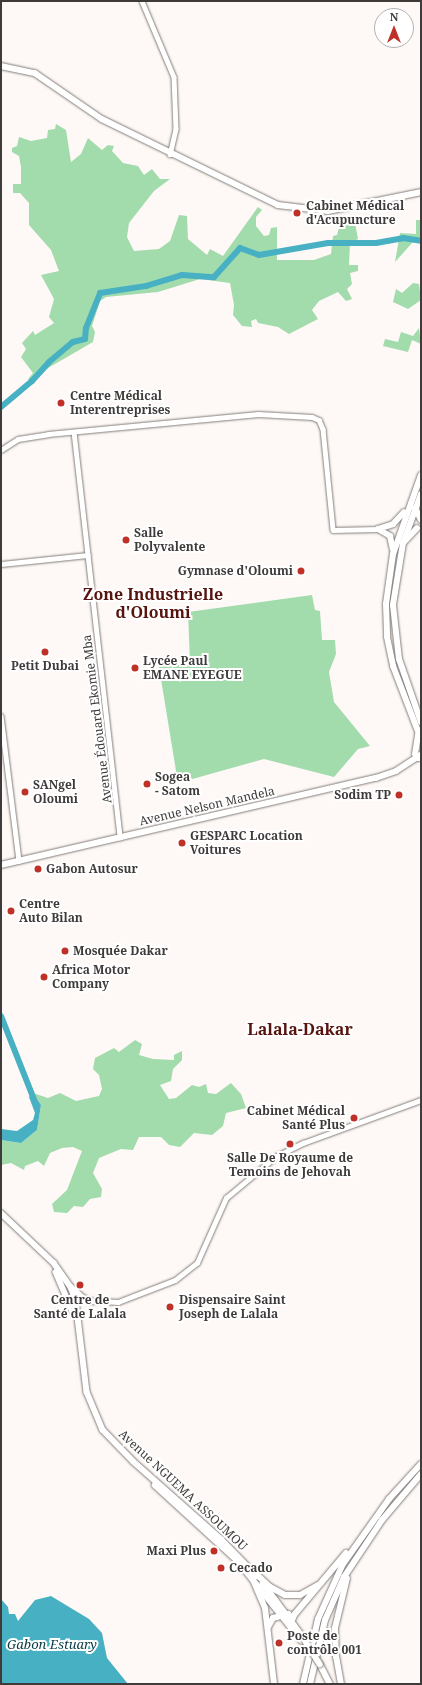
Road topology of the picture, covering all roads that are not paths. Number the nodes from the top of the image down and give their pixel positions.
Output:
1 (142, 1) edge
2 (1, 66) edge
3 (170, 154) junction
4 (421, 192) edge
5 (74, 432) junction
6 (1, 450) edge
7 (421, 475) edge
8 (421, 494) edge
9 (415, 508) junction
10 (407, 510) junction
11 (421, 520) edge
12 (417, 528) dead end
13 (378, 529) junction
14 (403, 544) junction
15 (393, 554) junction
16 (88, 555) junction
17 (1, 564) edge
18 (1, 716) edge
19 (419, 716) edge
20 (421, 722) edge
21 (419, 736) edge
22 (421, 749) edge
23 (418, 757) edge
24 (120, 837) junction
25 (19, 861) junction
26 (1, 865) edge
27 (421, 1100) edge
28 (1, 1213) edge
29 (1, 1217) edge
30 (71, 1287) junction
31 (81, 1296) junction
32 (72, 1298) junction
33 (95, 1302) junction
34 (77, 1329) junction
35 (421, 1464) edge
36 (421, 1474) edge
37 (357, 1542) junction
38 (364, 1544) junction
39 (253, 1574) junction
40 (324, 1580) junction
41 (288, 1614) junction
42 (280, 1615) junction
43 (291, 1623) junction
44 (268, 1630) junction
45 (319, 1665) junction
46 (274, 1684) edge
47 (302, 1684) edge
48 (310, 1684) edge
49 (326, 1684) edge
50 (330, 1684) edge
51 (341, 1684) edge

1 - 3 street
2 - 3 main road
3 - 4 main road
5 - 6 street
5 - 13 street
5 - 16 street, Avenue Édouard Ekomie Mba
7 - 10 highway
8 - 9 highway
9 - 11 highway
9 - 14 highway
10 - 13 highway
10 - 15 highway
12 - 14 highway
13 - 15 highway
14 - 19 highway
15 - 21 highway
16 - 17 street
16 - 24 street, Avenue Édouard Ekomie Mba
18 - 25 street
19 - 20 highway
21 - 23 highway
22 - 23 main road, Avenue Nelson Mandela
23 - 24 main road, Avenue Nelson Mandela
24 - 25 main road, Avenue Nelson Mandela
25 - 26 main road, Avenue Nelson Mandela
27 - 33 street
28 - 30 main road
29 - 32 main road
30 - 31 main road
30 - 32 main road
31 - 32 street
31 - 33 street
32 - 33 street
32 - 34 main road
34 - 39 main road, Avenue NGUEMA ASSOUMOU
34 - 39 main road, Avenue NGUEMA ASSOUMOU
35 - 37 highway
36 - 38 highway
37 - 40 highway
37 - 47 highway
38 - 48 highway
38 - 51 highway
39 - 40 highway
39 - 41 main road
39 - 42 main road
39 - 44 highway
40 - 43 highway
41 - 42 highway
41 - 43 main road
42 - 43 main road
42 - 44 highway
43 - 45 main road, bridge
44 - 46 highway
45 - 49 main road
45 - 50 main road

